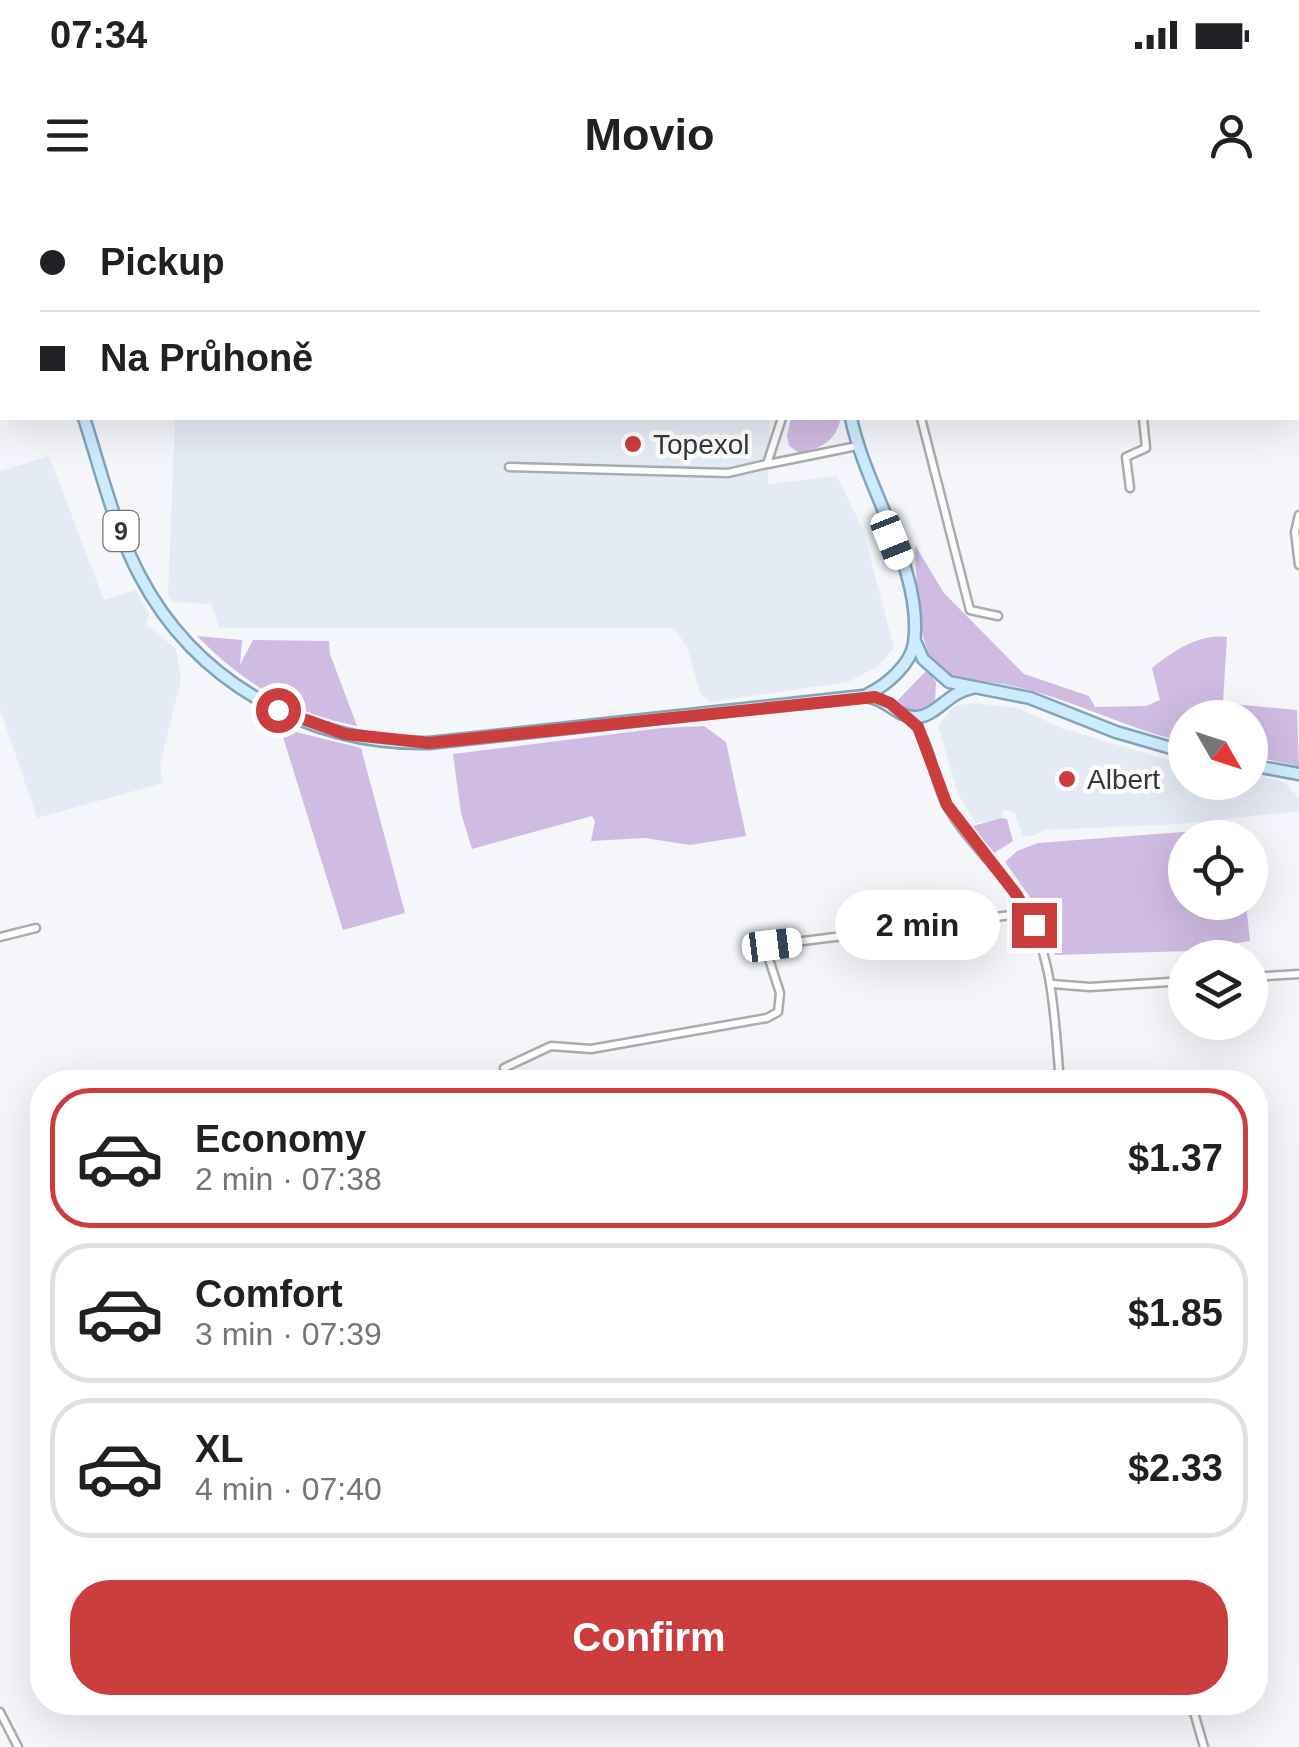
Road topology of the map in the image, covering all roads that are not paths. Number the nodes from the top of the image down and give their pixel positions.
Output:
1 (85, 420) edge
2 (781, 420) edge
3 (851, 420) edge
4 (922, 420) edge
5 (1143, 420) edge
6 (857, 446) junction
7 (767, 464) junction
8 (509, 467) dead end
9 (1130, 488) dead end
10 (1299, 514) edge
11 (1299, 565) edge
12 (998, 616) dead end
13 (914, 635) junction
14 (901, 666) junction
15 (935, 671) junction
16 (891, 678) junction
17 (972, 688) junction
18 (863, 696) junction
19 (894, 706) junction
20 (935, 708) junction
21 (906, 716) junction
22 (926, 742) junction
23 (1168, 747) edge
24 (1268, 768) edge
25 (1299, 774) edge
26 (1025, 908) junction
27 (36, 928) dead end
28 (0, 937) edge
29 (1299, 974) edge
30 (1268, 976) edge
31 (1168, 982) edge
32 (1051, 984) junction
33 (504, 1068) dead end
34 (1059, 1070) edge
35 (0, 1712) edge
36 (1195, 1715) edge
37 (18, 1747) edge
38 (1204, 1747) edge

1 - 18 main road, 9
2 - 7 street
3 - 6 main road
4 - 12 street
5 - 9 street
6 - 7 street
6 - 13 main road
7 - 8 street
10 - 11 street
13 - 14 main road
13 - 15 main road
14 - 15 main road
14 - 16 main road, 9
15 - 17 main road
15 - 20 main road
16 - 18 main road, 9
16 - 19 main road
17 - 20 main road
17 - 23 main road
18 - 19 main road, 9
19 - 21 main road, 9
20 - 21 main road
20 - 22 street
21 - 22 street
22 - 26 street
24 - 25 main road
26 - 32 street
26 - 33 street
27 - 28 street
29 - 30 street
31 - 32 street
32 - 34 street
35 - 37 street
36 - 38 street

